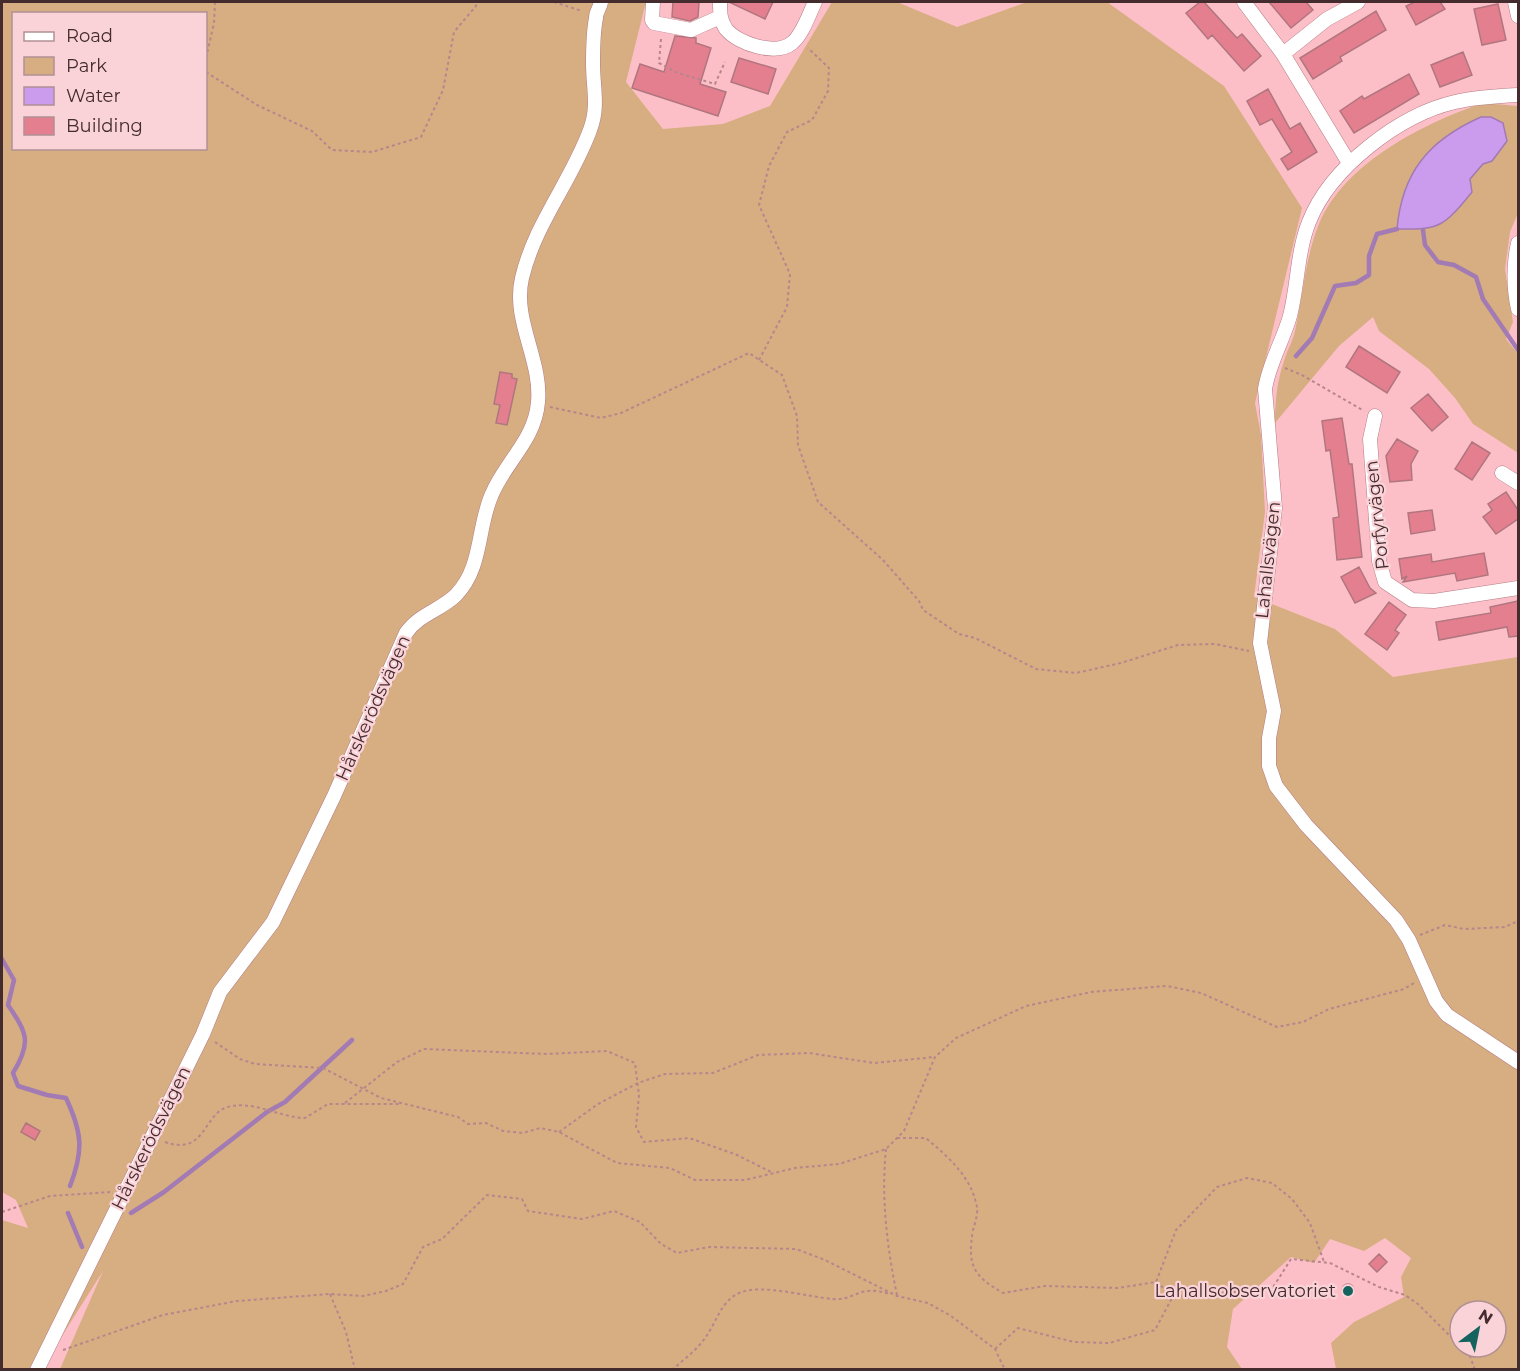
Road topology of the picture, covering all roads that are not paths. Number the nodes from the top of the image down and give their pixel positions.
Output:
1 (601, 2) edge
2 (653, 2) edge
3 (720, 2) edge
4 (815, 2) edge
5 (1244, 2) edge
6 (1358, 2) edge
7 (720, 17) junction
8 (1283, 54) junction
9 (1518, 95) edge
10 (1349, 163) junction
11 (1518, 243) edge
12 (1518, 309) edge
13 (1375, 416) road end
14 (1502, 473) dead end
15 (1518, 483) edge
16 (1518, 588) edge
17 (1518, 1062) edge
18 (38, 1370) edge

1 - 18 street, Hårskerödsvägen
2 - 7 street
3 - 7 street
4 - 7 street
5 - 8 street
6 - 8 street
8 - 10 street
9 - 10 street, Lahallsvägen
10 - 17 street, Lahallsvägen
11 - 12 street
13 - 16 street, Porfyrvägen
14 - 15 street

